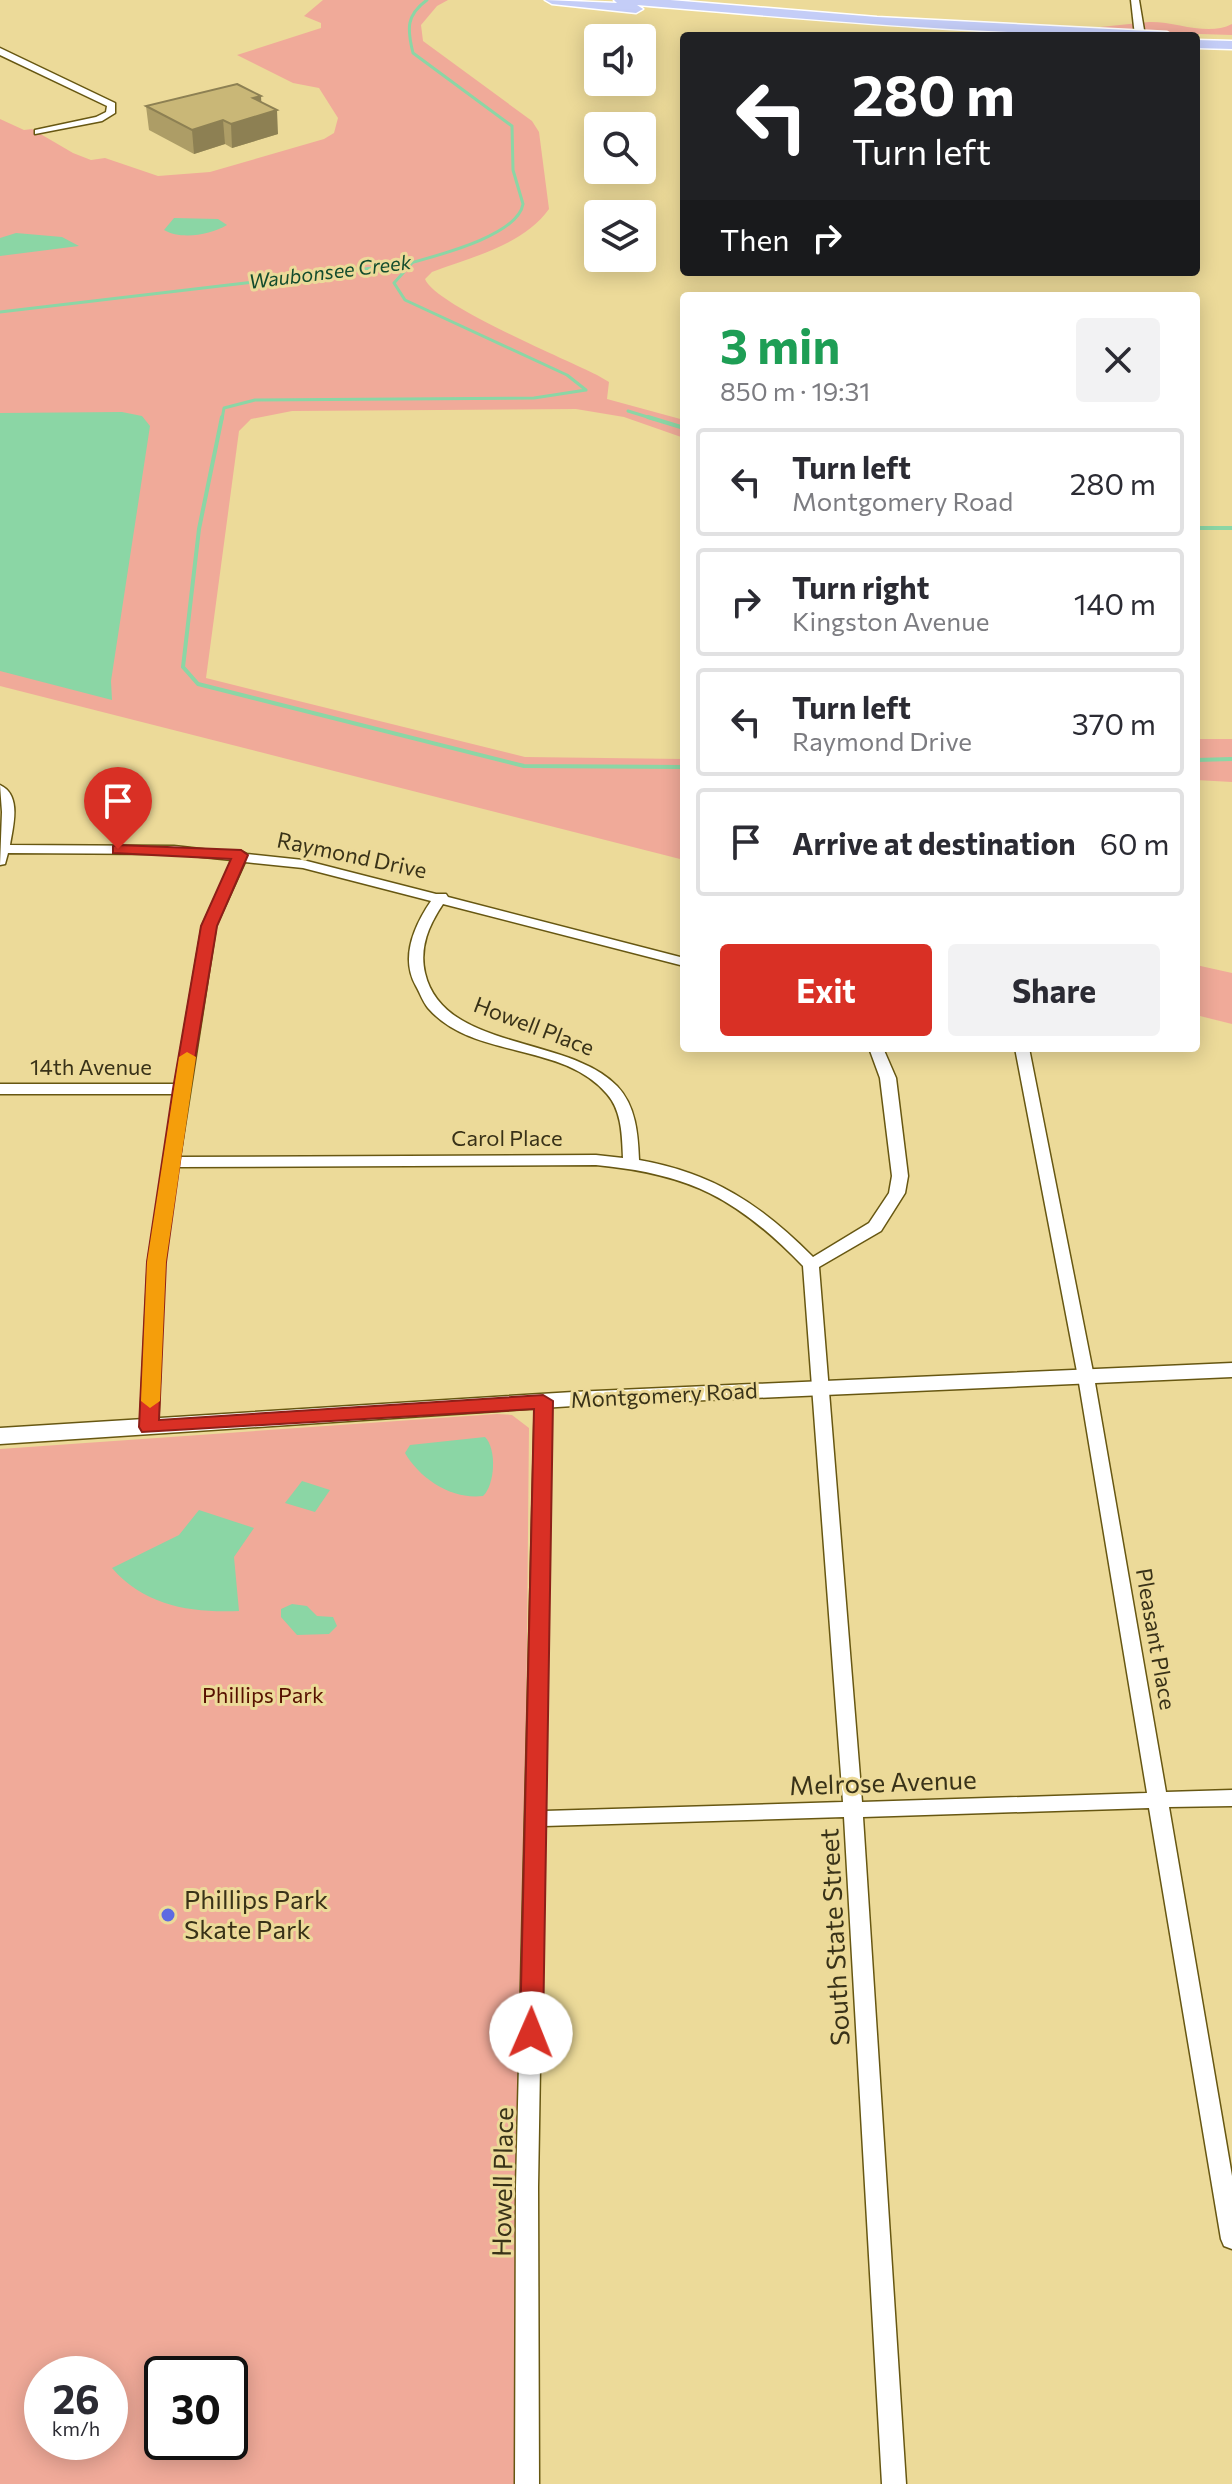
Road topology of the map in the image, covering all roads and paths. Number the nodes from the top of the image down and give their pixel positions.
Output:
1 (552, 0) edge
2 (621, 0) edge
3 (1135, 0) edge
4 (950, 32) edge
5 (1070, 32) edge
6 (1139, 32) edge
7 (1200, 37) edge
8 (1232, 38) edge
9 (1200, 44) edge
10 (1232, 45) edge
11 (0, 51) edge
12 (38, 132) dead end
13 (0, 789) edge
14 (2, 855) edge
15 (241, 855) junction
16 (441, 897) junction
17 (680, 961) edge
18 (878, 1052) edge
19 (1023, 1052) edge
20 (0, 1089) edge
21 (182, 1089) junction
22 (170, 1162) junction
23 (631, 1162) junction
24 (811, 1265) junction
25 (1232, 1370) edge
26 (1086, 1377) junction
27 (821, 1387) junction
28 (543, 1401) junction
29 (149, 1427) junction
30 (0, 1436) edge
31 (1232, 1798) edge
32 (1159, 1799) junction
33 (853, 1810) junction
34 (536, 1819) junction
35 (1232, 2239) edge
36 (527, 2484) edge
37 (894, 2484) edge

1 - 4 main road
2 - 5 main road
3 - 6 street
7 - 8 main road
9 - 10 main road
11 - 12 street
13 - 14 street
14 - 15 street, Raymond Drive
15 - 16 street, Raymond Drive
15 - 21 street
16 - 17 street, Raymond Drive
16 - 23 street, Howell Place
18 - 24 street
19 - 26 street, Pleasant Place
20 - 21 street, 14th Avenue
21 - 22 street
22 - 23 street, Carol Place
22 - 29 street
23 - 24 street, Carol Place
24 - 27 street
25 - 26 street, Montgomery Road
26 - 27 street, Montgomery Road
26 - 32 street, Pleasant Place
27 - 28 street, Montgomery Road
27 - 33 street, South State Street
28 - 29 street, Montgomery Road
28 - 34 street, Howell Place
29 - 30 street, Montgomery Road
31 - 32 street, Melrose Avenue
32 - 33 street, Melrose Avenue
32 - 35 street, Pleasant Place
33 - 34 street, Melrose Avenue
33 - 37 street, South State Street
34 - 36 street, Howell Place

